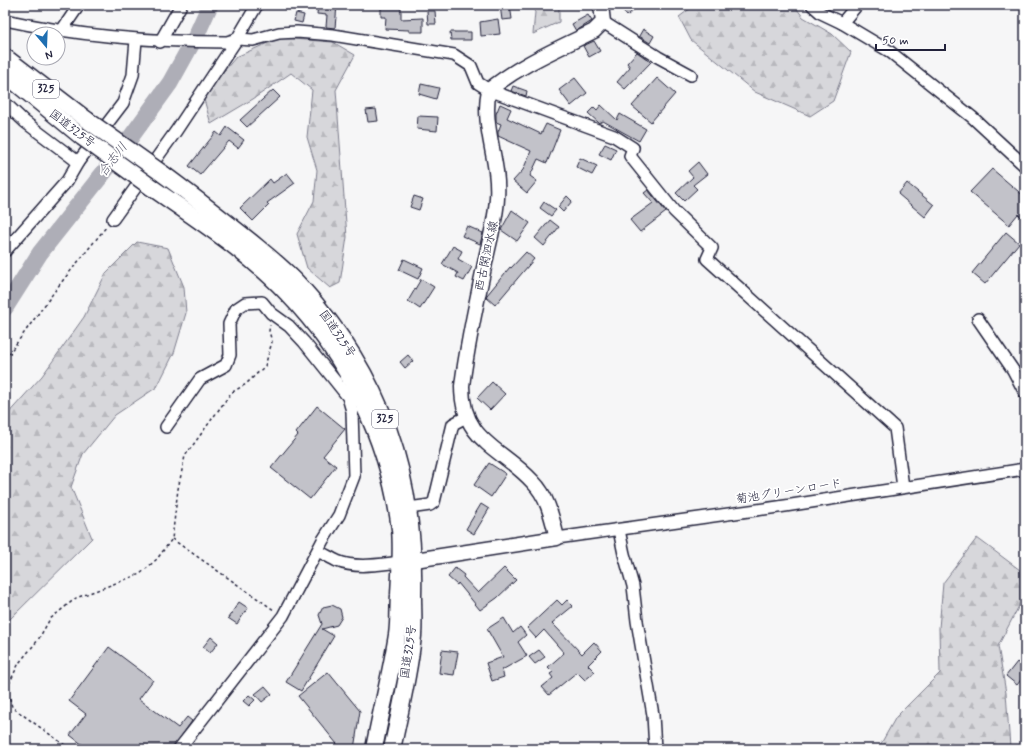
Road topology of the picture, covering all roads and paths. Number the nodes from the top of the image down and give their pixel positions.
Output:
1 (79, 5) edge
2 (180, 5) edge
3 (257, 5) edge
4 (601, 5) edge
5 (812, 5) edge
6 (857, 5) edge
7 (5, 20) edge
8 (603, 22) junction
9 (842, 22) junction
10 (39, 26) edge
11 (65, 26) edge
12 (66, 31) edge
13 (136, 40) junction
14 (232, 41) junction
15 (164, 42) junction
16 (5, 56) edge
17 (5, 74) edge
18 (691, 75) dead end
19 (489, 90) junction
20 (5, 103) edge
21 (78, 162) junction
22 (1025, 166) edge
23 (113, 219) joint
24 (5, 251) edge
25 (271, 313) junction
26 (978, 319) dead end
27 (5, 359) edge
28 (1025, 393) edge
29 (466, 417) junction
30 (166, 427) dead end
31 (1025, 469) edge
32 (903, 487) junction
33 (409, 508) junction
34 (619, 530) junction
35 (557, 538) junction
36 (172, 539) junction
37 (318, 551) junction
38 (407, 561) junction
39 (283, 616) junction
40 (70, 749) edge
41 (179, 749) edge
42 (374, 749) edge
43 (392, 749) edge
44 (655, 749) edge

1 - 11 street
2 - 15 street
3 - 14 street
4 - 8 main road
5 - 9 street
6 - 9 street
7 - 10 street
8 - 18 street
8 - 19 main road
9 - 22 street
12 - 13 street
13 - 15 street
13 - 21 street
14 - 15 street
14 - 19 street
14 - 23 street
16 - 33 highway, 国道325号 / 325, bridge
17 - 38 highway, 国道325号 / 325, bridge
19 - 29 main road, 西古閑泗水線
19 - 32 street
20 - 21 street
21 - 24 street
23 - 27 path
25 - 30 street
25 - 36 path
25 - 37 street
26 - 28 street
29 - 33 street
29 - 35 main road, 西古閑泗水線
31 - 32 street, 菊池グリーンロード
32 - 34 street, 菊池グリーンロード
33 - 38 highway, 国道325号 / 325
34 - 35 street, 菊池グリーンロード
34 - 44 street
35 - 38 main road
36 - 39 path
36 - 40 path
37 - 38 street
37 - 39 street
38 - 42 highway, 国道325号 / 325
38 - 43 highway, 国道325号 / 325
39 - 41 street

